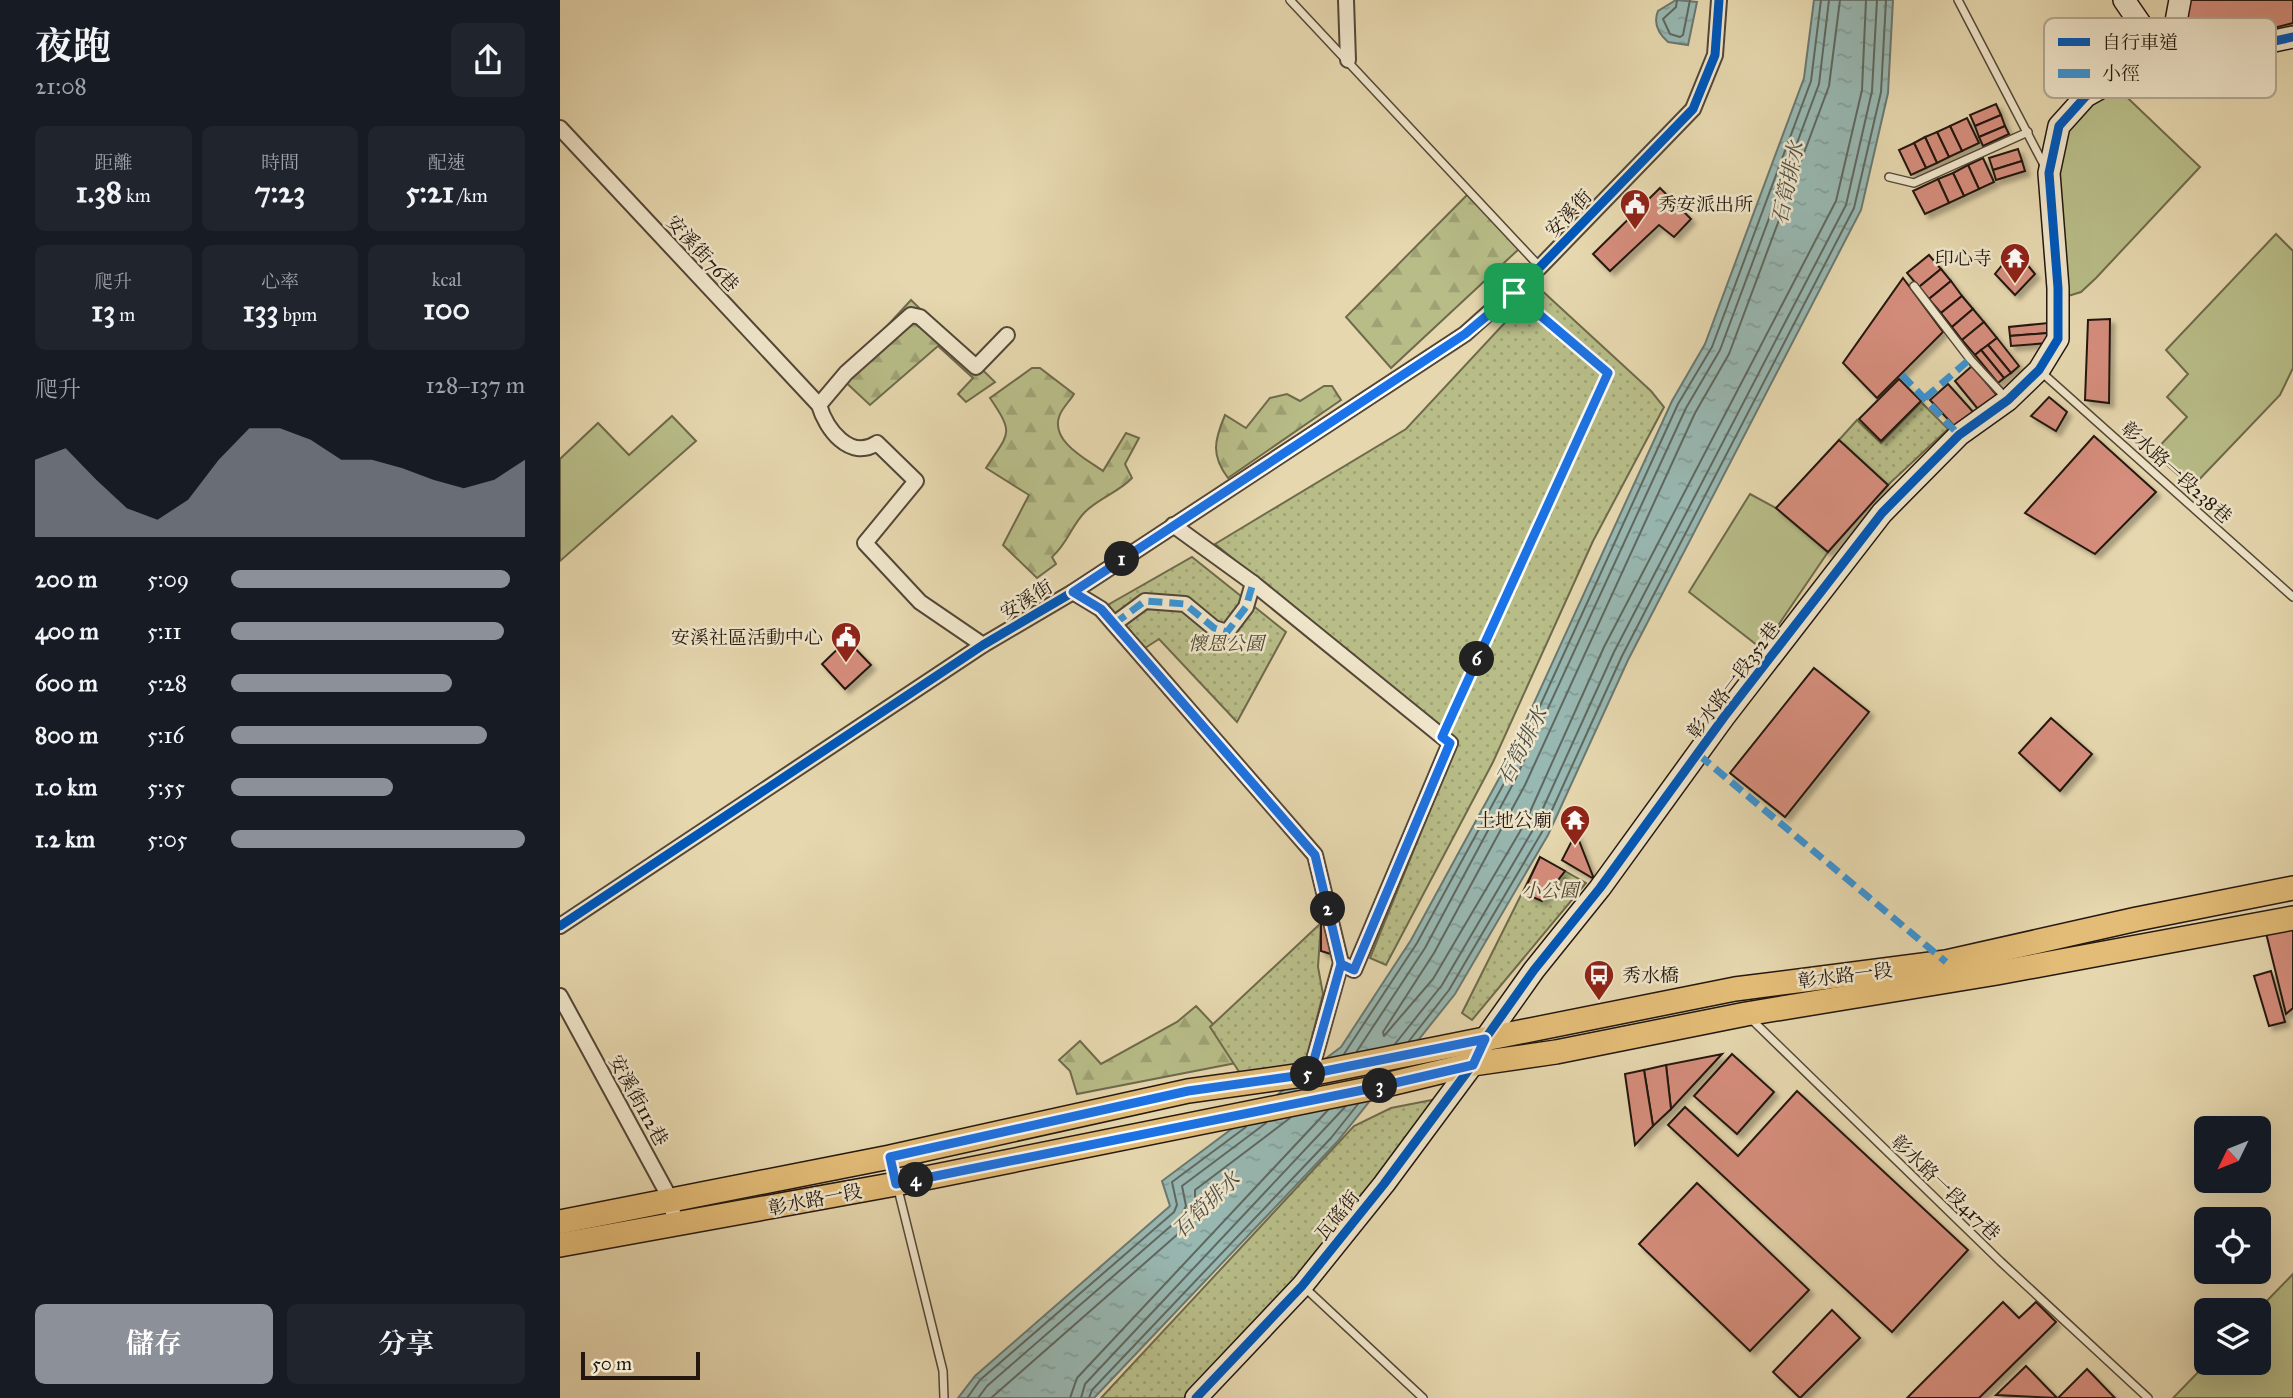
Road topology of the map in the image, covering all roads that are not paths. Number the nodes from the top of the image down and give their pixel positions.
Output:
1 (1290, 0) edge
2 (1346, 0) edge
3 (1720, 0) edge
4 (1958, 0) edge
5 (2124, 0) edge
6 (2180, 0) edge
7 (2136, 18) edge
8 (2177, 18) edge
9 (1348, 60) junction
10 (2084, 98) edge
11 (560, 128) edge
12 (2028, 132) junction
13 (2049, 173) junction
14 (1889, 177) dead end
15 (1540, 267) junction
16 (1914, 286) dead end
17 (1514, 293) junction
18 (1007, 335) dead end
19 (2039, 370) junction
20 (2008, 400) junction
21 (818, 405) junction
22 (1173, 525) junction
23 (1253, 583) junction
24 (1073, 592) junction
25 (2293, 597) edge
26 (1114, 624) junction
27 (983, 645) junction
28 (1442, 737) junction
29 (2293, 888) edge
30 (2293, 918) edge
31 (560, 926) edge
32 (1341, 964) junction
33 (1735, 989) junction
34 (560, 996) edge
35 (1746, 1014) junction
36 (1485, 1039) junction
37 (1473, 1065) junction
38 (1310, 1074) junction
39 (890, 1157) junction
40 (896, 1184) junction
41 (672, 1202) junction
42 (560, 1222) edge
43 (674, 1225) junction
44 (560, 1245) edge
45 (1302, 1286) junction
46 (944, 1398) edge
47 (1196, 1398) edge
48 (1423, 1398) edge
49 (2148, 1398) edge

1 - 9 lane
2 - 9 street
3 - 15 street, 安溪街
4 - 12 lane
5 - 7 street
6 - 8 street
9 - 15 lane
10 - 13 street, 彰水路一段352巷
11 - 21 street, 安溪街76巷
12 - 13 lane
12 - 14 lane
13 - 19 street, 彰水路一段352巷
15 - 17 street, 安溪街
16 - 20 lane
17 - 22 street, 安溪街
17 - 28 lane
18 - 21 street
19 - 20 street, 彰水路一段352巷
19 - 25 lane, 彰水路一段238巷
20 - 36 street, 彰水路一段352巷
21 - 27 street, 安溪街76巷
22 - 23 street
22 - 24 street, 安溪街
23 - 26 street
23 - 28 street
24 - 26 street
24 - 27 street, 安溪街
26 - 32 street
27 - 31 street, 安溪街
28 - 32 street
29 - 33 main road, 彰水路一段
30 - 35 main road, 彰水路一段
32 - 38 street
33 - 35 lane, 彰水路一段417巷
33 - 36 main road, 彰水路一段
34 - 41 street, 安溪街112巷
35 - 37 main road, 彰水路一段
35 - 49 lane, 彰水路一段417巷
36 - 37 street, 瓦磘街
36 - 38 main road, 彰水路一段
37 - 40 main road, 彰水路一段
37 - 45 street, 瓦磘街
38 - 39 main road, 彰水路一段
39 - 40 lane
39 - 41 main road, 彰水路一段
40 - 43 main road, 彰水路一段
40 - 46 lane
41 - 42 main road, 彰水路一段
41 - 43 street, 安溪街112巷
43 - 44 main road, 彰水路一段
45 - 47 street, 瓦磘街
45 - 48 lane

